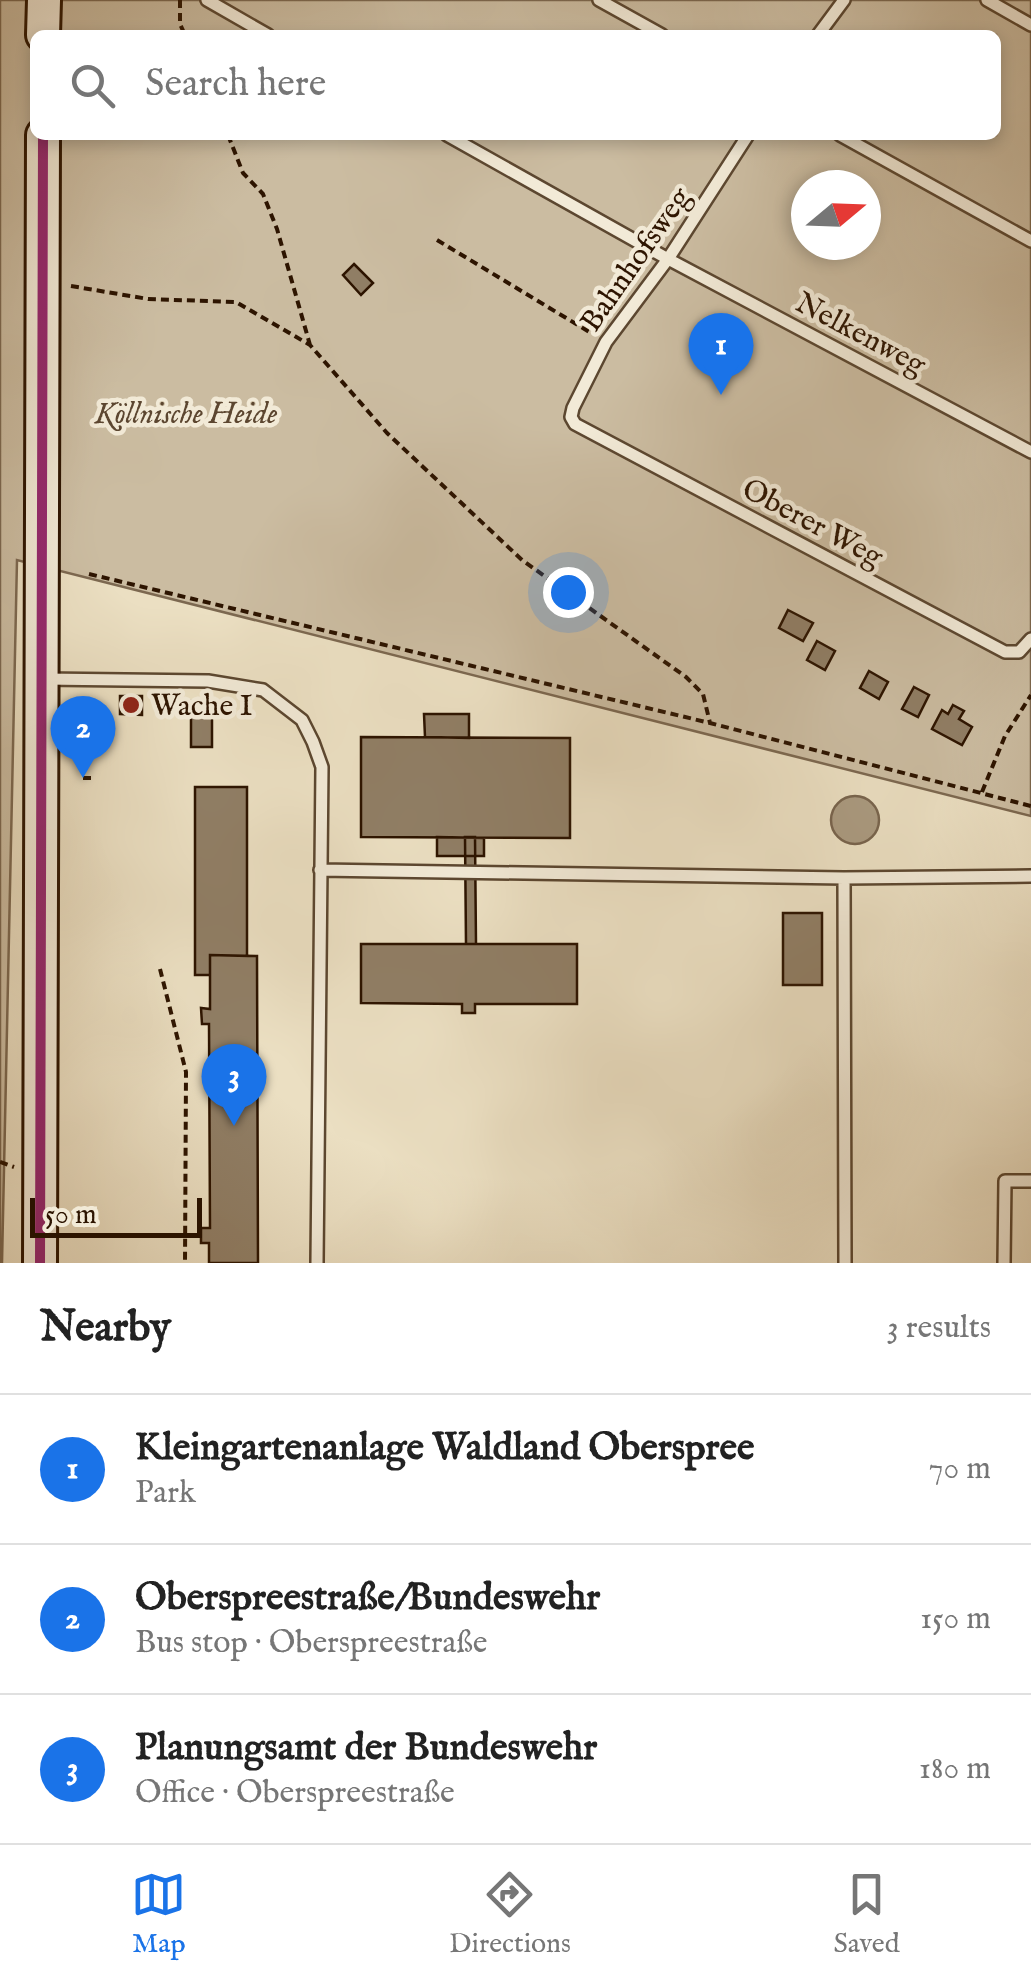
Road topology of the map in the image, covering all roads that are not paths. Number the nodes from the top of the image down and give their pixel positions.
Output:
1 (44, 0) edge
2 (207, 0) edge
3 (600, 0) edge
4 (844, 0) edge
5 (987, 0) edge
6 (1031, 25) edge
7 (44, 30) edge
8 (259, 30) edge
9 (653, 30) edge
10 (822, 30) edge
11 (43, 140) edge
12 (456, 140) edge
13 (745, 140) edge
14 (849, 140) edge
15 (1031, 241) edge
16 (668, 259) junction
17 (571, 417) joint
18 (1031, 452) edge
19 (1031, 639) edge
20 (44, 679) junction
21 (320, 870) junction
22 (1031, 876) edge
23 (844, 878) junction
24 (1031, 1181) edge
25 (40, 1263) edge
26 (317, 1263) edge
27 (846, 1263) edge
28 (1004, 1263) edge

1 - 7 main road
2 - 8 lane
3 - 9 lane
4 - 10 lane
5 - 6 lane
11 - 20 main road
12 - 16 lane, Nelkenweg
13 - 16 lane, Bahnhofsweg
14 - 15 lane
16 - 17 lane, Bahnhofsweg
16 - 18 lane, Nelkenweg
17 - 19 lane, Oberer Weg
20 - 21 lane
20 - 25 main road
21 - 23 lane
21 - 26 lane
22 - 23 lane
23 - 27 lane
24 - 28 lane

